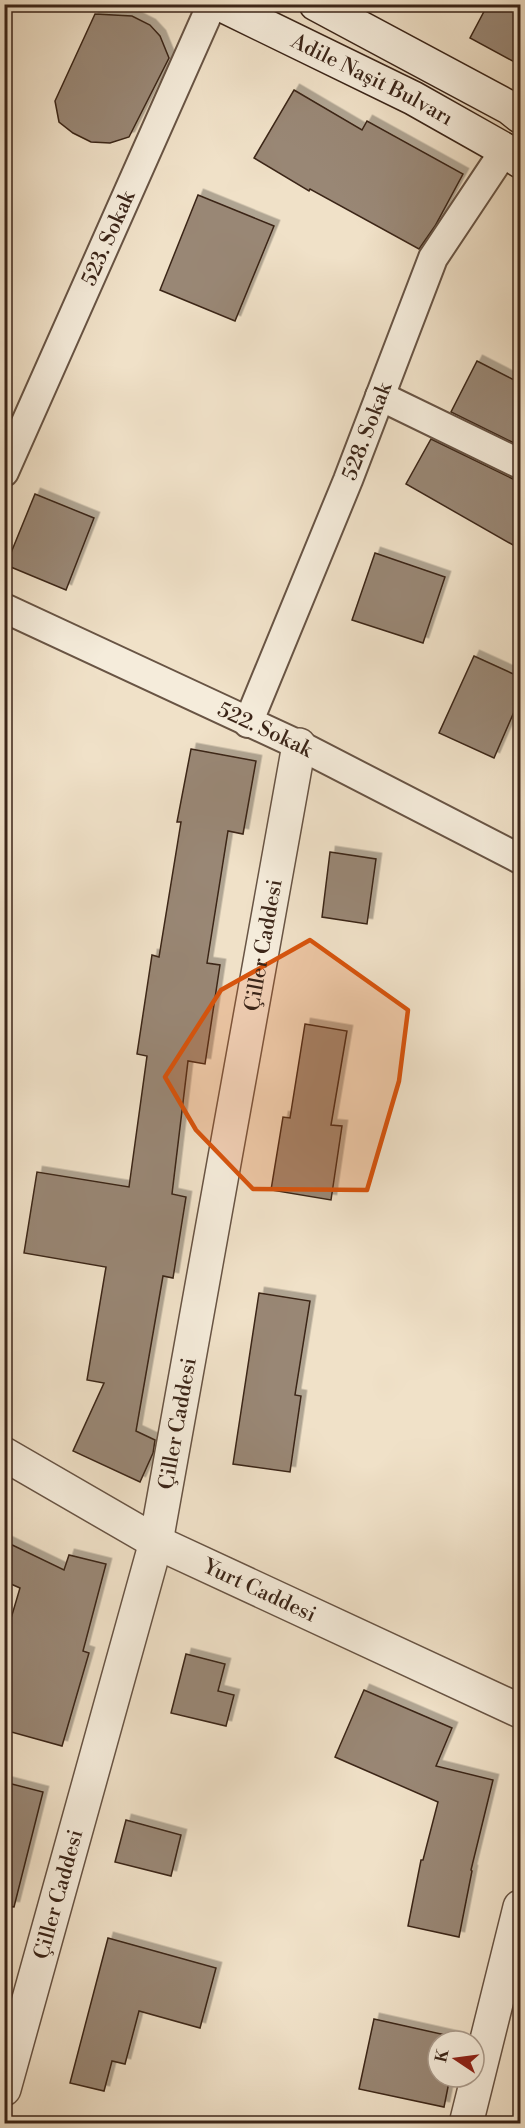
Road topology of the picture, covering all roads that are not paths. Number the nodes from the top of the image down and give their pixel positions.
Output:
1 (212, 4) edge
2 (220, 4) edge
3 (316, 4) edge
4 (520, 116) edge
5 (513, 156) edge
6 (380, 396) junction
7 (520, 464) edge
8 (4, 472) edge
9 (4, 608) edge
10 (248, 723) junction
11 (299, 745) junction
12 (520, 859) edge
13 (4, 1454) edge
14 (156, 1542) junction
15 (520, 1711) edge
16 (520, 1907) edge
17 (4, 2089) edge
18 (465, 2124) edge

1 - 8 street, 523. Sokak
2 - 5 street, Adile Naşit Bulvarı
3 - 4 street, Adile Naşit Bulvarı
5 - 6 street, 528. Sokak
6 - 7 street
6 - 10 street, 528. Sokak
9 - 10 street, 522. Sokak
10 - 11 street, 522. Sokak
11 - 12 street, 522. Sokak
11 - 14 street, Çiller Caddesi
13 - 14 street, Yurt Caddesi
14 - 15 street, Yurt Caddesi
14 - 17 street, Çiller Caddesi
16 - 18 street

